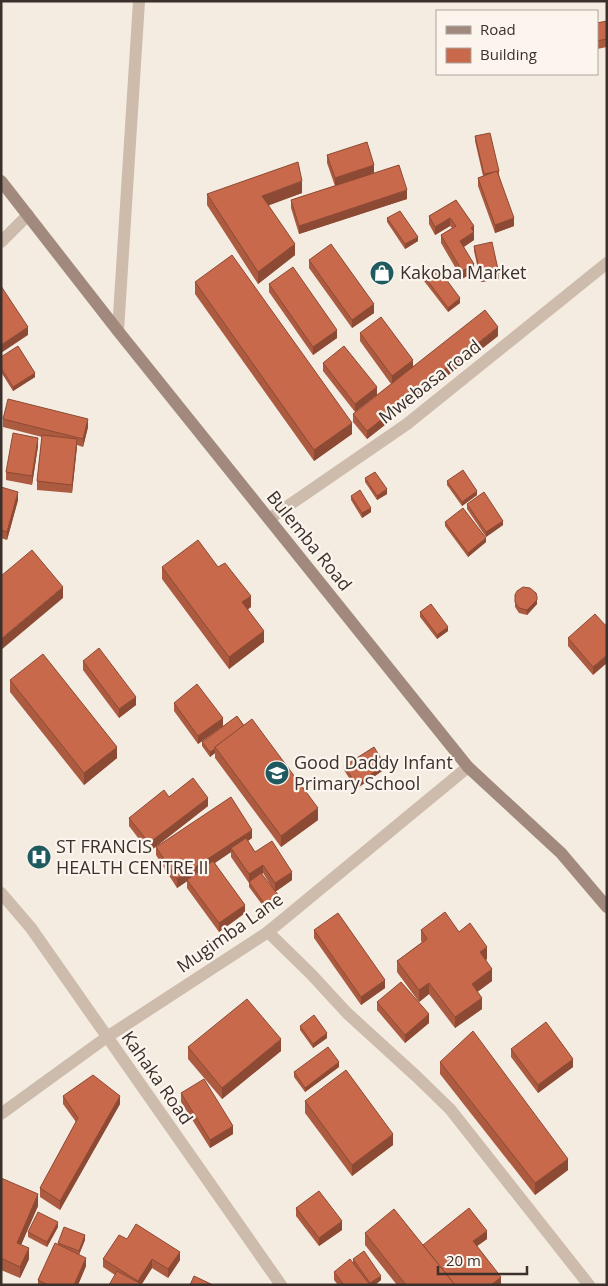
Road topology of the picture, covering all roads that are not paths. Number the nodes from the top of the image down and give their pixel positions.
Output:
1 (139, 1) edge
2 (1, 181) edge
3 (28, 215) junction
4 (1, 242) edge
5 (607, 263) edge
6 (118, 331) junction
7 (270, 519) junction
8 (468, 767) junction
9 (1, 893) edge
10 (607, 906) edge
11 (268, 932) junction
12 (107, 1037) junction
13 (1, 1114) edge
14 (281, 1285) edge
15 (589, 1285) edge

1 - 6 street
2 - 3 main road, Bulemba Road
3 - 4 street
3 - 6 main road, Bulemba Road
5 - 7 street, Mwebasa road
6 - 7 main road, Bulemba Road
7 - 8 main road, Bulemba Road
8 - 10 main road, Bulemba Road
8 - 11 street, Mugimba Lane
9 - 12 street, Kahaka Road
11 - 12 street, Mugimba Lane
11 - 15 street
12 - 13 street, Mugimba Lane
12 - 14 street, Kahaka Road

